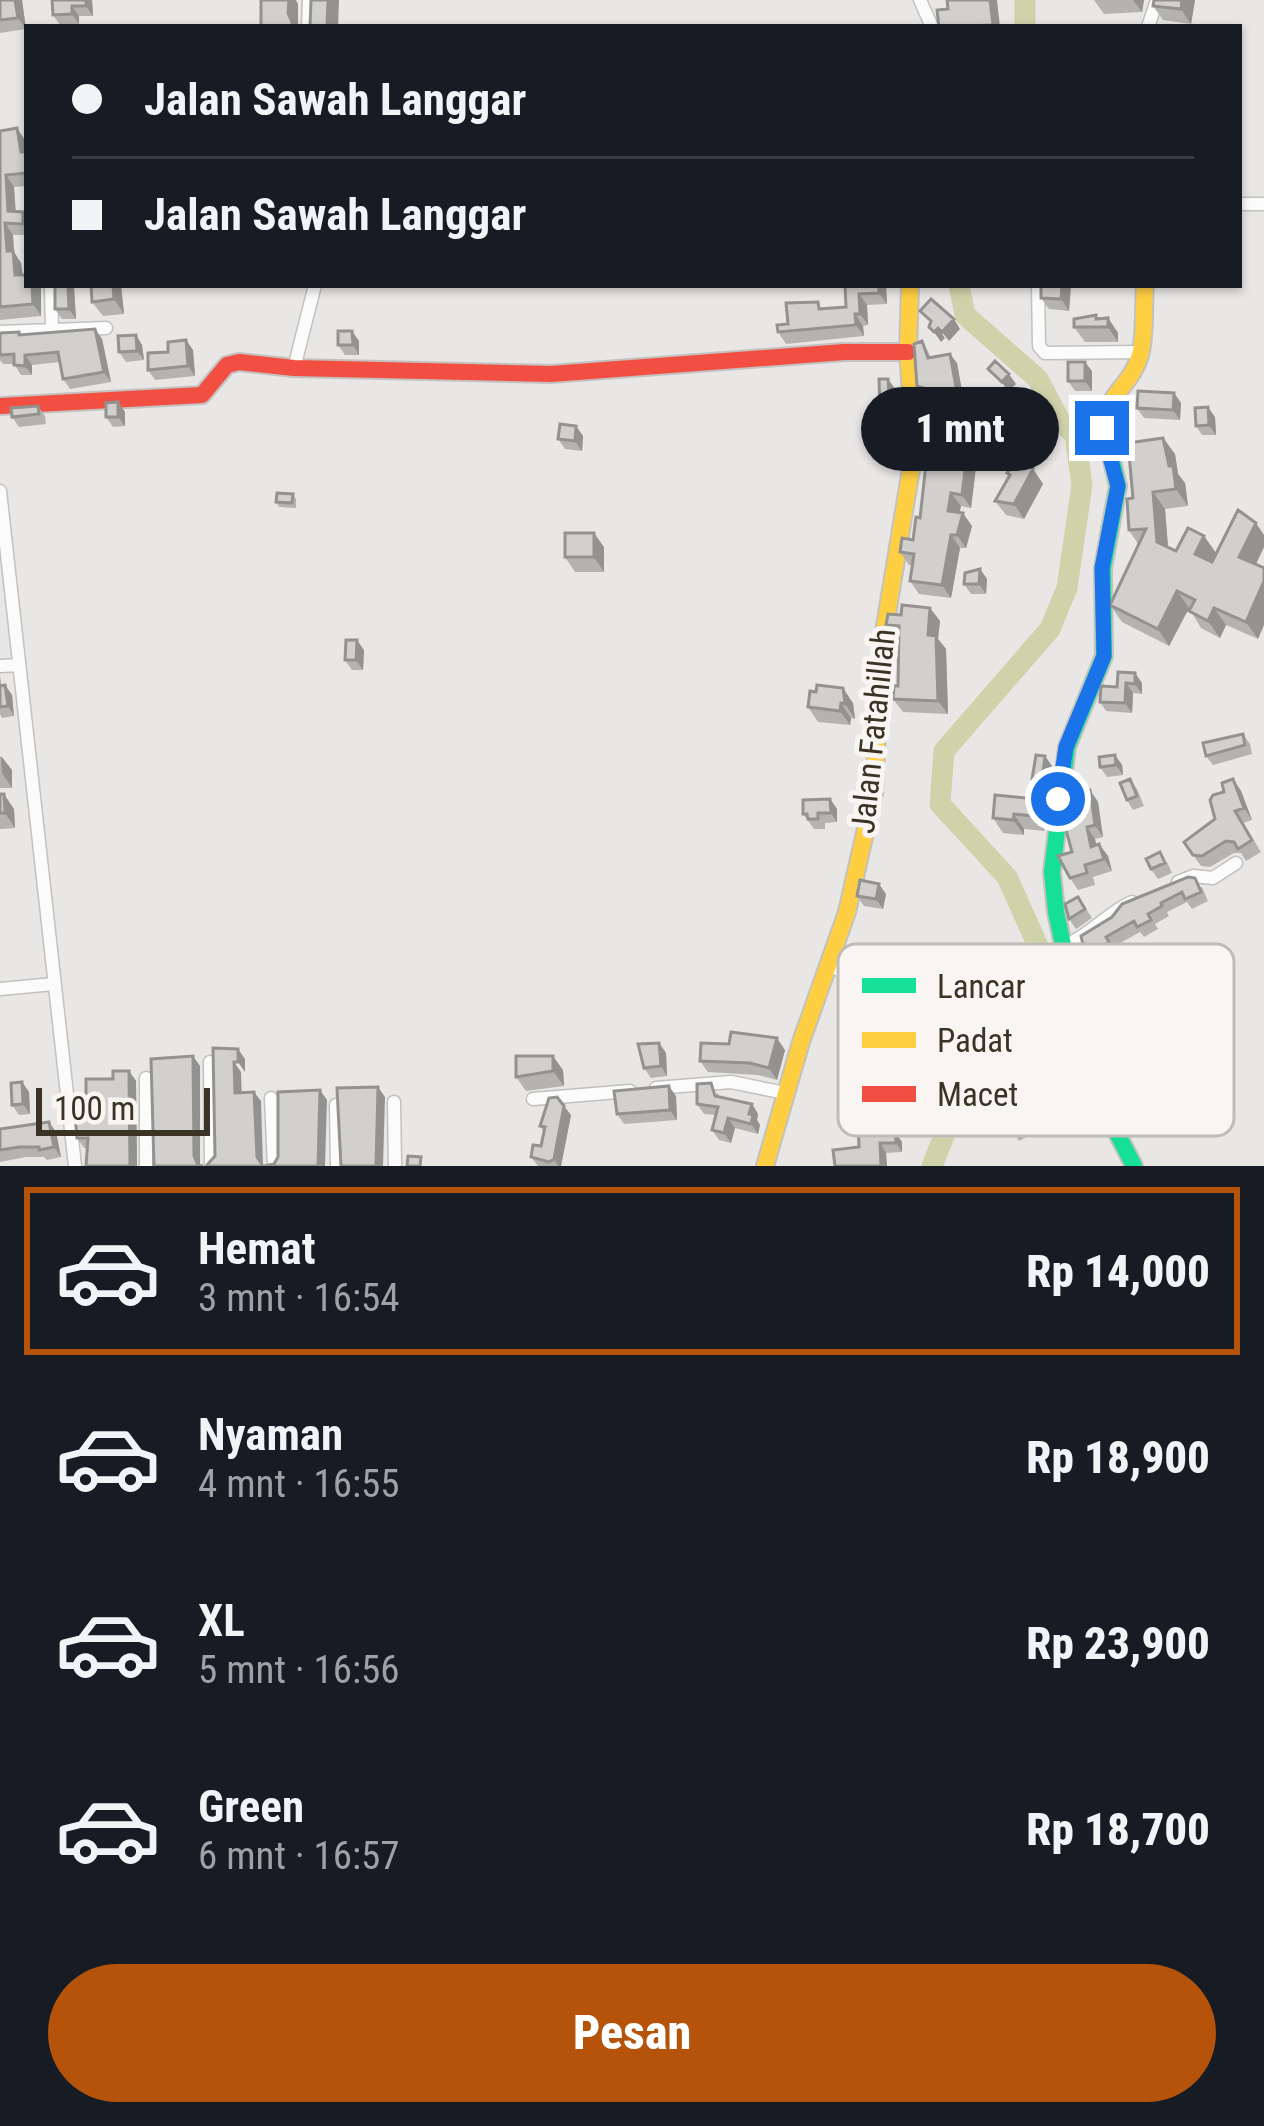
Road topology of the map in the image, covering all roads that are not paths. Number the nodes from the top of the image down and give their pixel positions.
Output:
1 (50, 288) edge
2 (314, 288) edge
3 (910, 288) edge
4 (1038, 288) edge
5 (1145, 288) edge
6 (106, 328) dead end
7 (52, 331) junction
8 (0, 332) edge
9 (908, 352) junction
10 (1141, 352) junction
11 (294, 368) junction
12 (0, 406) edge
13 (0, 491) edge
14 (19, 665) junction
15 (0, 667) edge
16 (1236, 862) dead end
17 (1158, 890) edge
18 (1141, 898) edge
19 (1066, 944) edge
20 (1068, 944) edge
21 (830, 966) junction
22 (838, 970) edge
23 (54, 984) junction
24 (0, 989) edge
25 (211, 1062) edge
26 (146, 1078) edge
27 (785, 1093) junction
28 (272, 1098) edge
29 (533, 1099) dead end
30 (394, 1102) dead end
31 (336, 1105) edge
32 (70, 1120) junction
33 (46, 1123) edge
34 (1118, 1136) edge
35 (771, 1164) edge
36 (75, 1166) edge
37 (146, 1166) edge
38 (211, 1166) edge
39 (274, 1166) edge
40 (338, 1166) edge
41 (395, 1166) edge
42 (1133, 1166) edge

1 - 7 street
2 - 11 street
3 - 9 street, Jalan Fatahillah
4 - 10 street
5 - 10 street
6 - 7 street
7 - 8 street
9 - 11 street
9 - 21 street, Jalan Fatahillah
10 - 19 street
11 - 12 street
13 - 14 street
14 - 15 street
14 - 23 street
16 - 17 street
18 - 20 street
21 - 22 street
21 - 27 street, Jalan Fatahillah
23 - 24 street
23 - 32 street
25 - 38 street
26 - 37 street
27 - 29 street
27 - 35 street, Jalan Fatahillah
28 - 39 street
30 - 41 street
31 - 40 street
32 - 33 street
32 - 36 street
34 - 42 street

